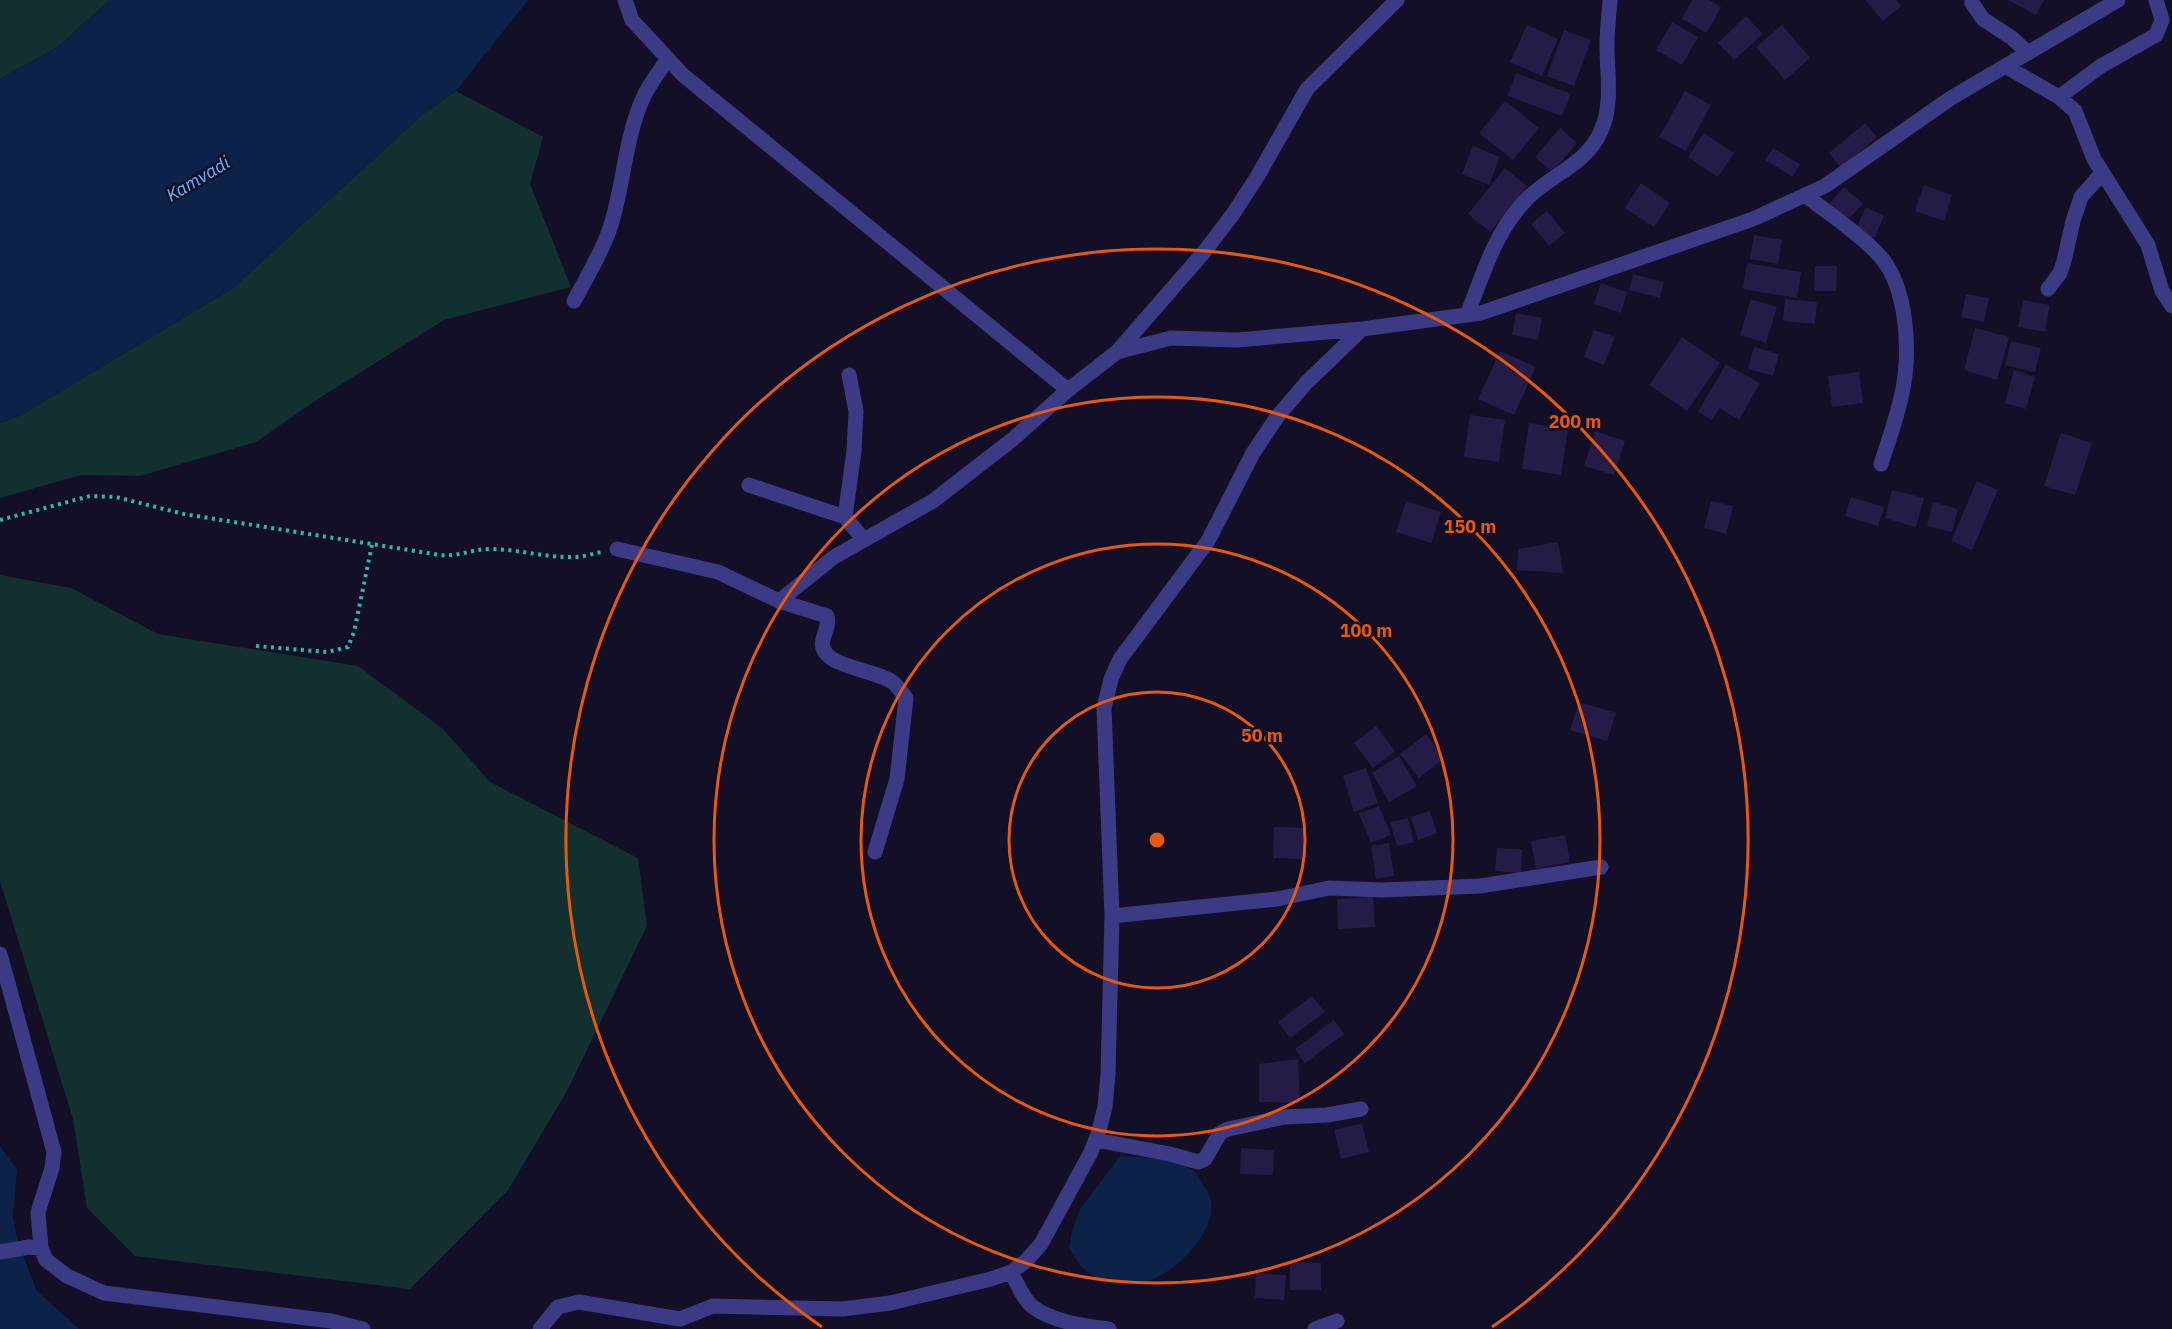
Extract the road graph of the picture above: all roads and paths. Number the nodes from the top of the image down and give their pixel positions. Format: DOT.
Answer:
graph roads {
  1 [pos="626,0"];
  2 [pos="1397,0"];
  3 [pos="1610,0"];
  4 [pos="1972,0"];
  5 [pos="2118,0"];
  6 [pos="2156,0"];
  7 [pos="2028,53"];
  8 [pos="668,60"];
  9 [pos="2006,66"];
  10 [pos="2060,97"];
  11 [pos="2102,173"];
  12 [pos="1805,195"];
  13 [pos="2048,289"];
  14 [pos="574,301"];
  15 [pos="2172,306"];
  16 [pos="1467,315"];
  17 [pos="1362,329"];
  18 [pos="1117,352"];
  19 [pos="849,375"];
  20 [pos="1068,390"];
  21 [pos="1881,464"];
  22 [pos="749,485"];
  23 [pos="844,517"];
  24 [pos="0,520"];
  25 [pos="864,540"];
  26 [pos="372,545"];
  27 [pos="617,549"];
  28 [pos="779,601"];
  29 [pos="256,646"];
  30 [pos="875,852"];
  31 [pos="1601,867"];
  32 [pos="1112,916"];
  33 [pos="0,954"];
  34 [pos="1361,1109"];
  35 [pos="1096,1140"];
  36 [pos="41,1248"];
  37 [pos="0,1252"];
  38 [pos="1011,1272"];
  39 [pos="1337,1321"];
  40 [pos="1071,1325"];
  41 [pos="363,1329"];
  42 [pos="540,1329"];
  43 [pos="1109,1329"];
  44 [pos="1316,1329"];
  1 -- 8 [label="street"];
  2 -- 18 [label="street"];
  3 -- 16 [label="street"];
  4 -- 7 [label="street"];
  5 -- 7 [label="street"];
  6 -- 10 [label="street"];
  7 -- 9 [label="street"];
  8 -- 14 [label="street"];
  8 -- 20 [label="street"];
  9 -- 10 [label="street"];
  9 -- 12 [label="street"];
  10 -- 11 [label="street"];
  11 -- 13 [label="street"];
  11 -- 15 [label="street"];
  12 -- 16 [label="street"];
  12 -- 21 [label="street"];
  16 -- 17 [label="street"];
  17 -- 18 [label="street"];
  17 -- 32 [label="street"];
  18 -- 20 [label="street"];
  19 -- 23 [label="street"];
  20 -- 25 [label="street"];
  22 -- 23 [label="street"];
  23 -- 25 [label="street"];
  24 -- 26 [label="path"];
  25 -- 28 [label="street"];
  26 -- 27 [label="path"];
  26 -- 29 [label="path"];
  27 -- 28 [label="street"];
  28 -- 30 [label="street"];
  31 -- 32 [label="street"];
  32 -- 35 [label="street"];
  33 -- 36 [label="street"];
  34 -- 35 [label="street"];
  35 -- 38 [label="street"];
  36 -- 37 [label="street"];
  36 -- 41 [label="street"];
  38 -- 40 [label="street"];
  38 -- 42 [label="street"];
  39 -- 44 [label="street"];
  40 -- 43 [label="street"];
}
